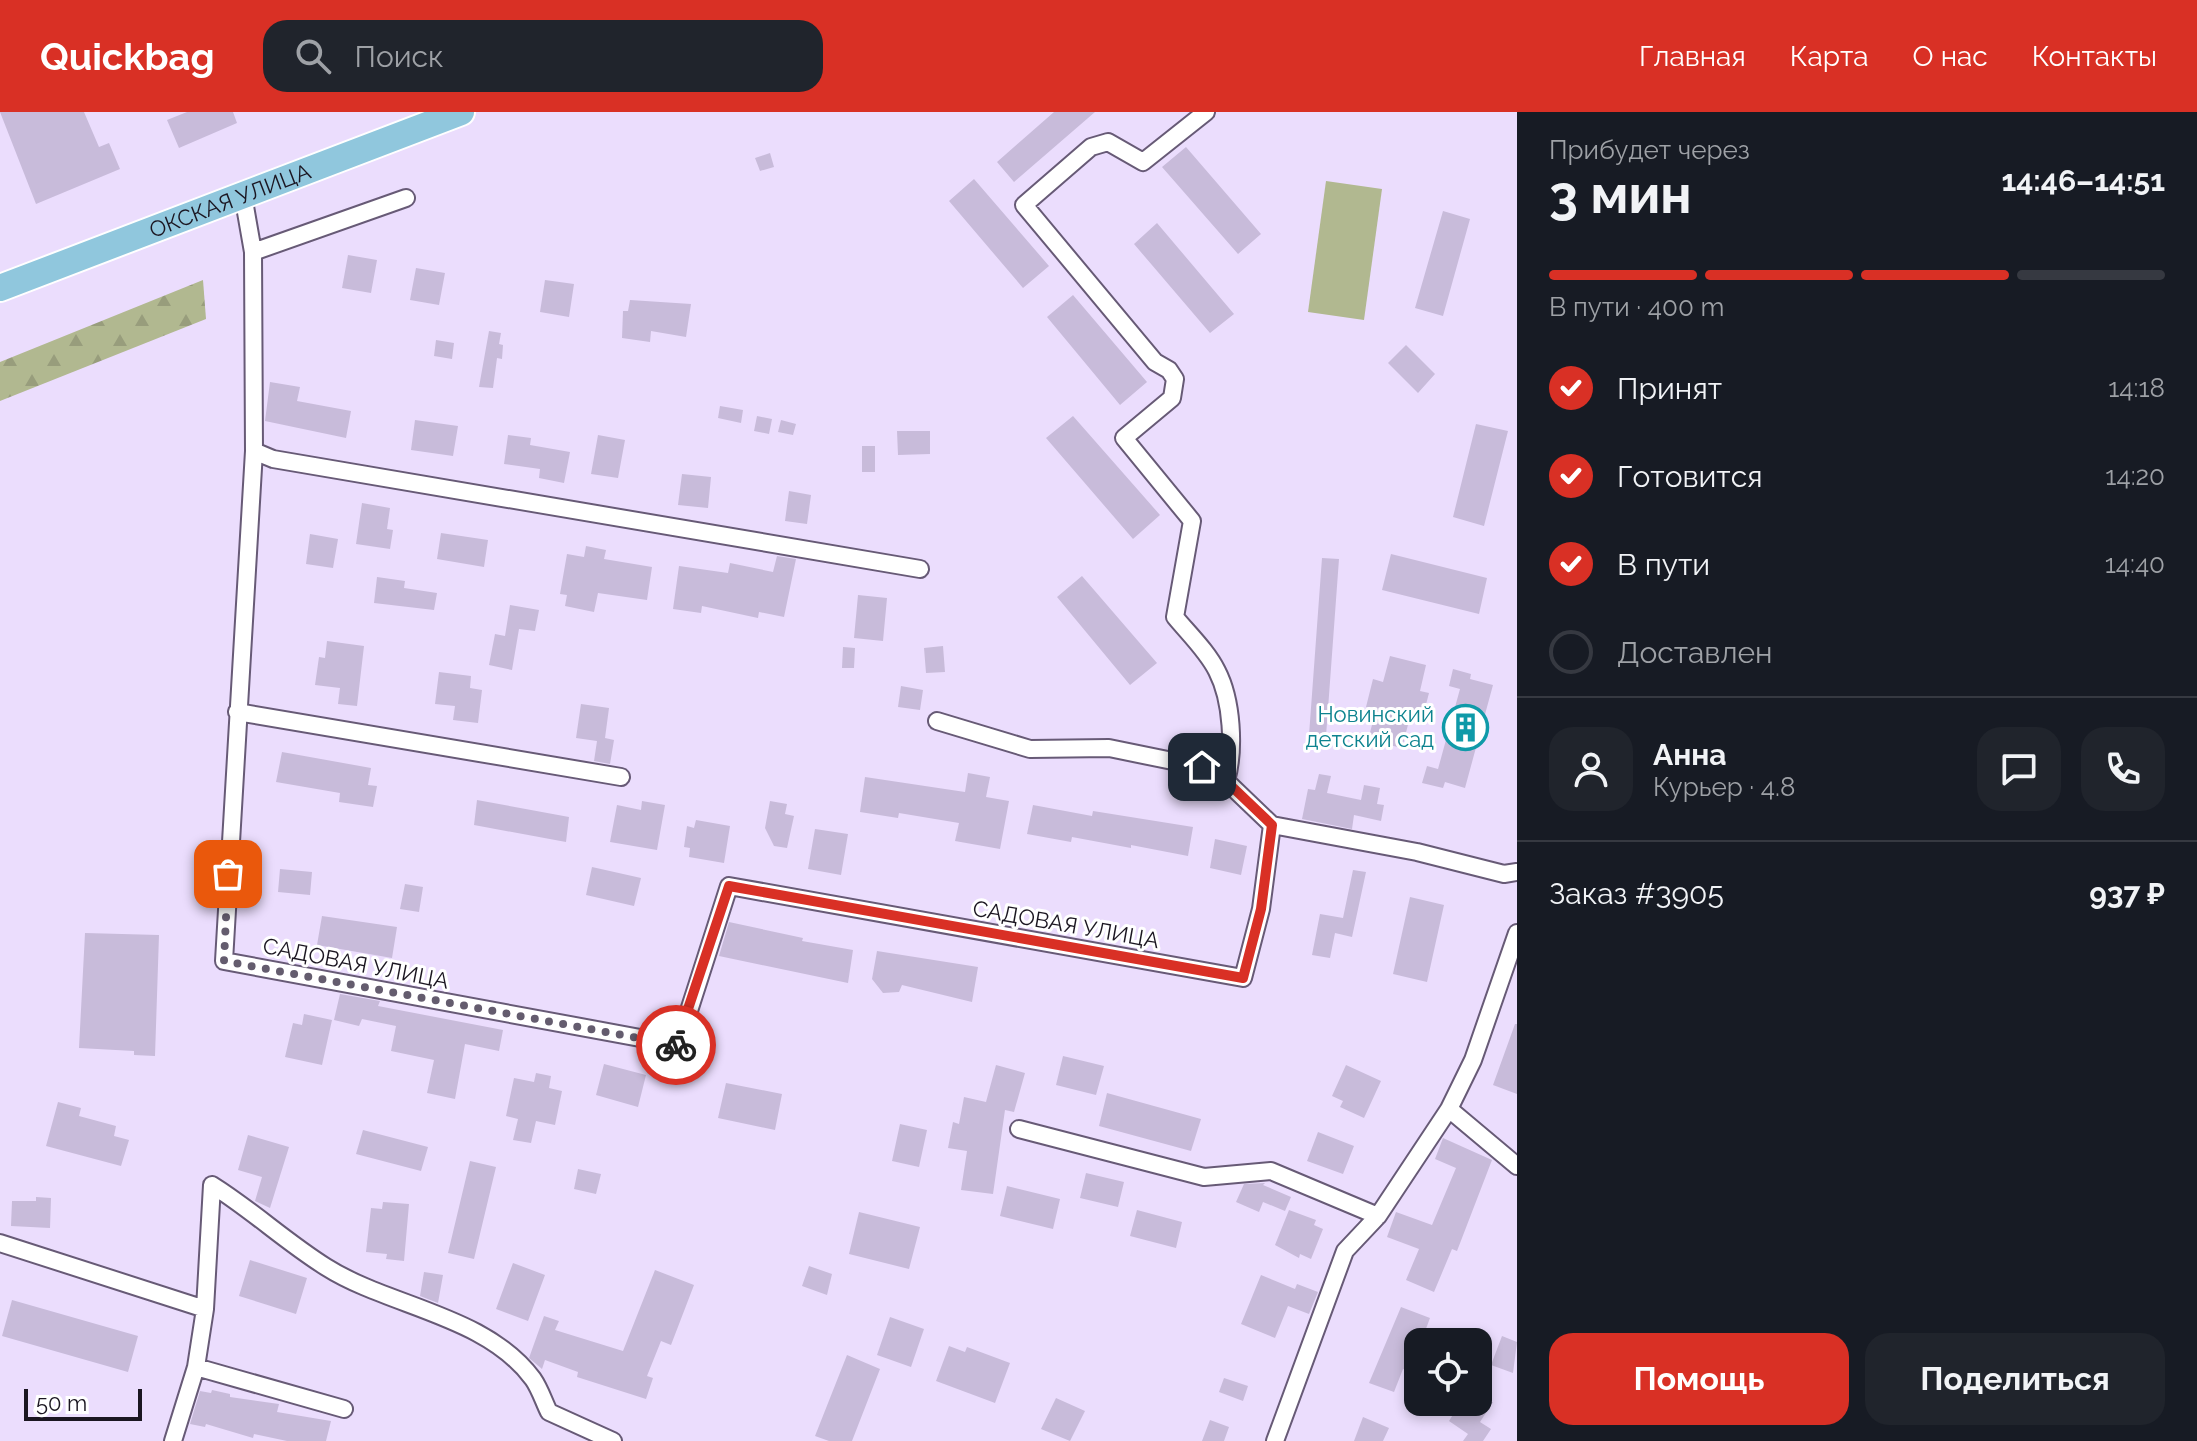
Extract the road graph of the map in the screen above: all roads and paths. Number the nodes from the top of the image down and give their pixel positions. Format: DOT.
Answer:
graph roads {
  1 [pos="461,112"];
  2 [pos="1206,112"];
  3 [pos="243,195"];
  4 [pos="406,198"];
  5 [pos="253,252"];
  6 [pos="0,288"];
  7 [pos="254,451"];
  8 [pos="920,569"];
  9 [pos="237,712"];
  10 [pos="937,721"];
  11 [pos="621,777"];
  12 [pos="1226,781"];
  13 [pos="1272,825"];
  14 [pos="1517,872"];
  15 [pos="1517,933"];
  16 [pos="1449,1109"];
  17 [pos="1019,1129"];
  18 [pos="1517,1166"];
  19 [pos="1378,1216"];
  20 [pos="0,1243"];
  21 [pos="205,1309"];
  22 [pos="196,1367"];
  23 [pos="344,1409"];
  24 [pos="173,1441"];
  25 [pos="613,1441"];
  26 [pos="1275,1441"];
  1 -- 3 [label="main road, ОКСКАЯ УЛИЦА"];
  2 -- 12 [label="street"];
  3 -- 5 [label="street, САДОВАЯ УЛИЦА"];
  3 -- 6 [label="main road, ОКСКАЯ УЛИЦА"];
  4 -- 5 [label="street"];
  5 -- 7 [label="street, САДОВАЯ УЛИЦА"];
  7 -- 8 [label="street"];
  7 -- 9 [label="street, САДОВАЯ УЛИЦА"];
  9 -- 11 [label="street"];
  9 -- 13 [label="street, САДОВАЯ УЛИЦА"];
  10 -- 12 [label="street"];
  12 -- 13 [label="street"];
  13 -- 14 [label="street"];
  15 -- 16 [label="street"];
  16 -- 18 [label="street"];
  16 -- 19 [label="street"];
  17 -- 19 [label="street"];
  19 -- 26 [label="street"];
  20 -- 21 [label="street"];
  21 -- 22 [label="street"];
  21 -- 25 [label="street"];
  22 -- 23 [label="street"];
  22 -- 24 [label="street"];
}
